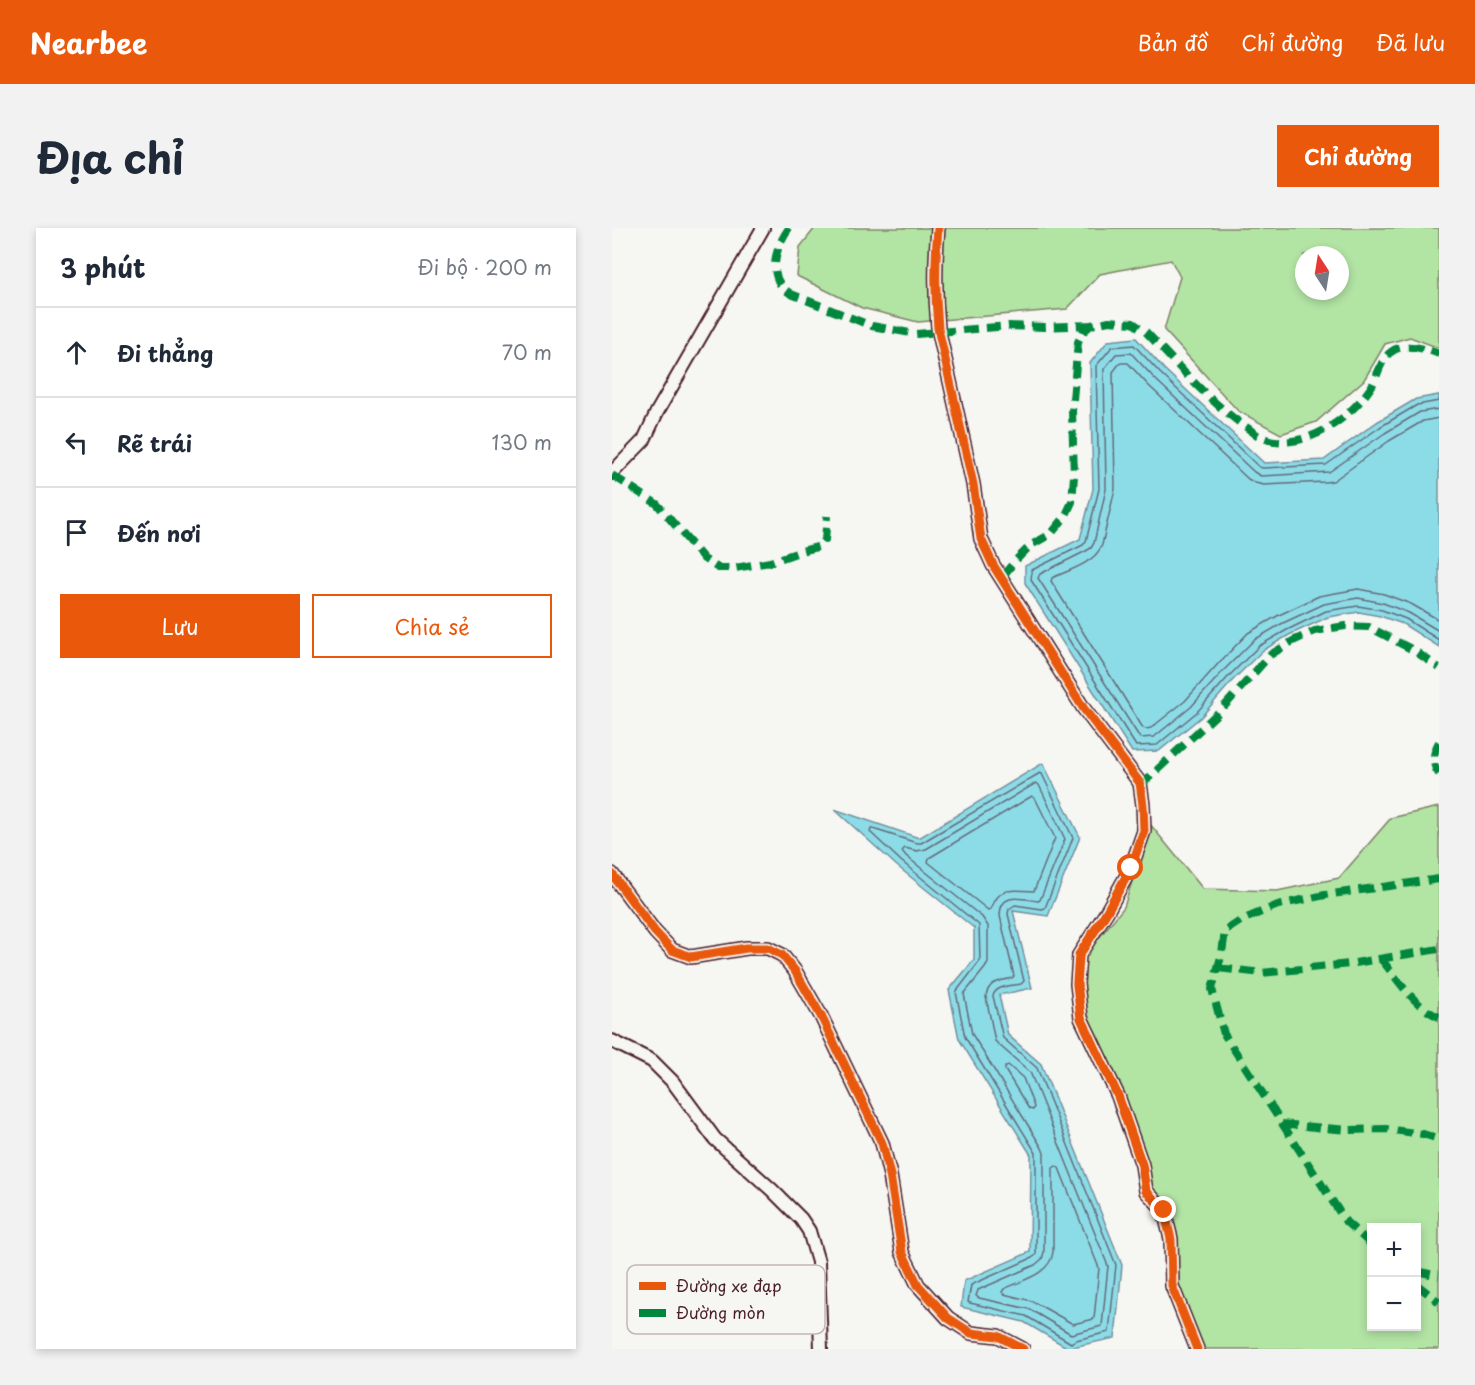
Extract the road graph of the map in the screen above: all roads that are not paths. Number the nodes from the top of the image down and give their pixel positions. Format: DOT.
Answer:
graph roads {
  1 [pos="764,228"];
  2 [pos="938,228"];
  3 [pos="612,473"];
  4 [pos="612,874"];
  5 [pos="612,1041"];
  6 [pos="818,1265"];
  7 [pos="820,1334"];
  8 [pos="821,1349"];
  9 [pos="1023,1349"];
  10 [pos="1197,1349"];
  1 -- 3 [label="street"];
  2 -- 10 [label="street"];
  4 -- 9 [label="street"];
  5 -- 6 [label="street"];
  7 -- 8 [label="street"];
}
